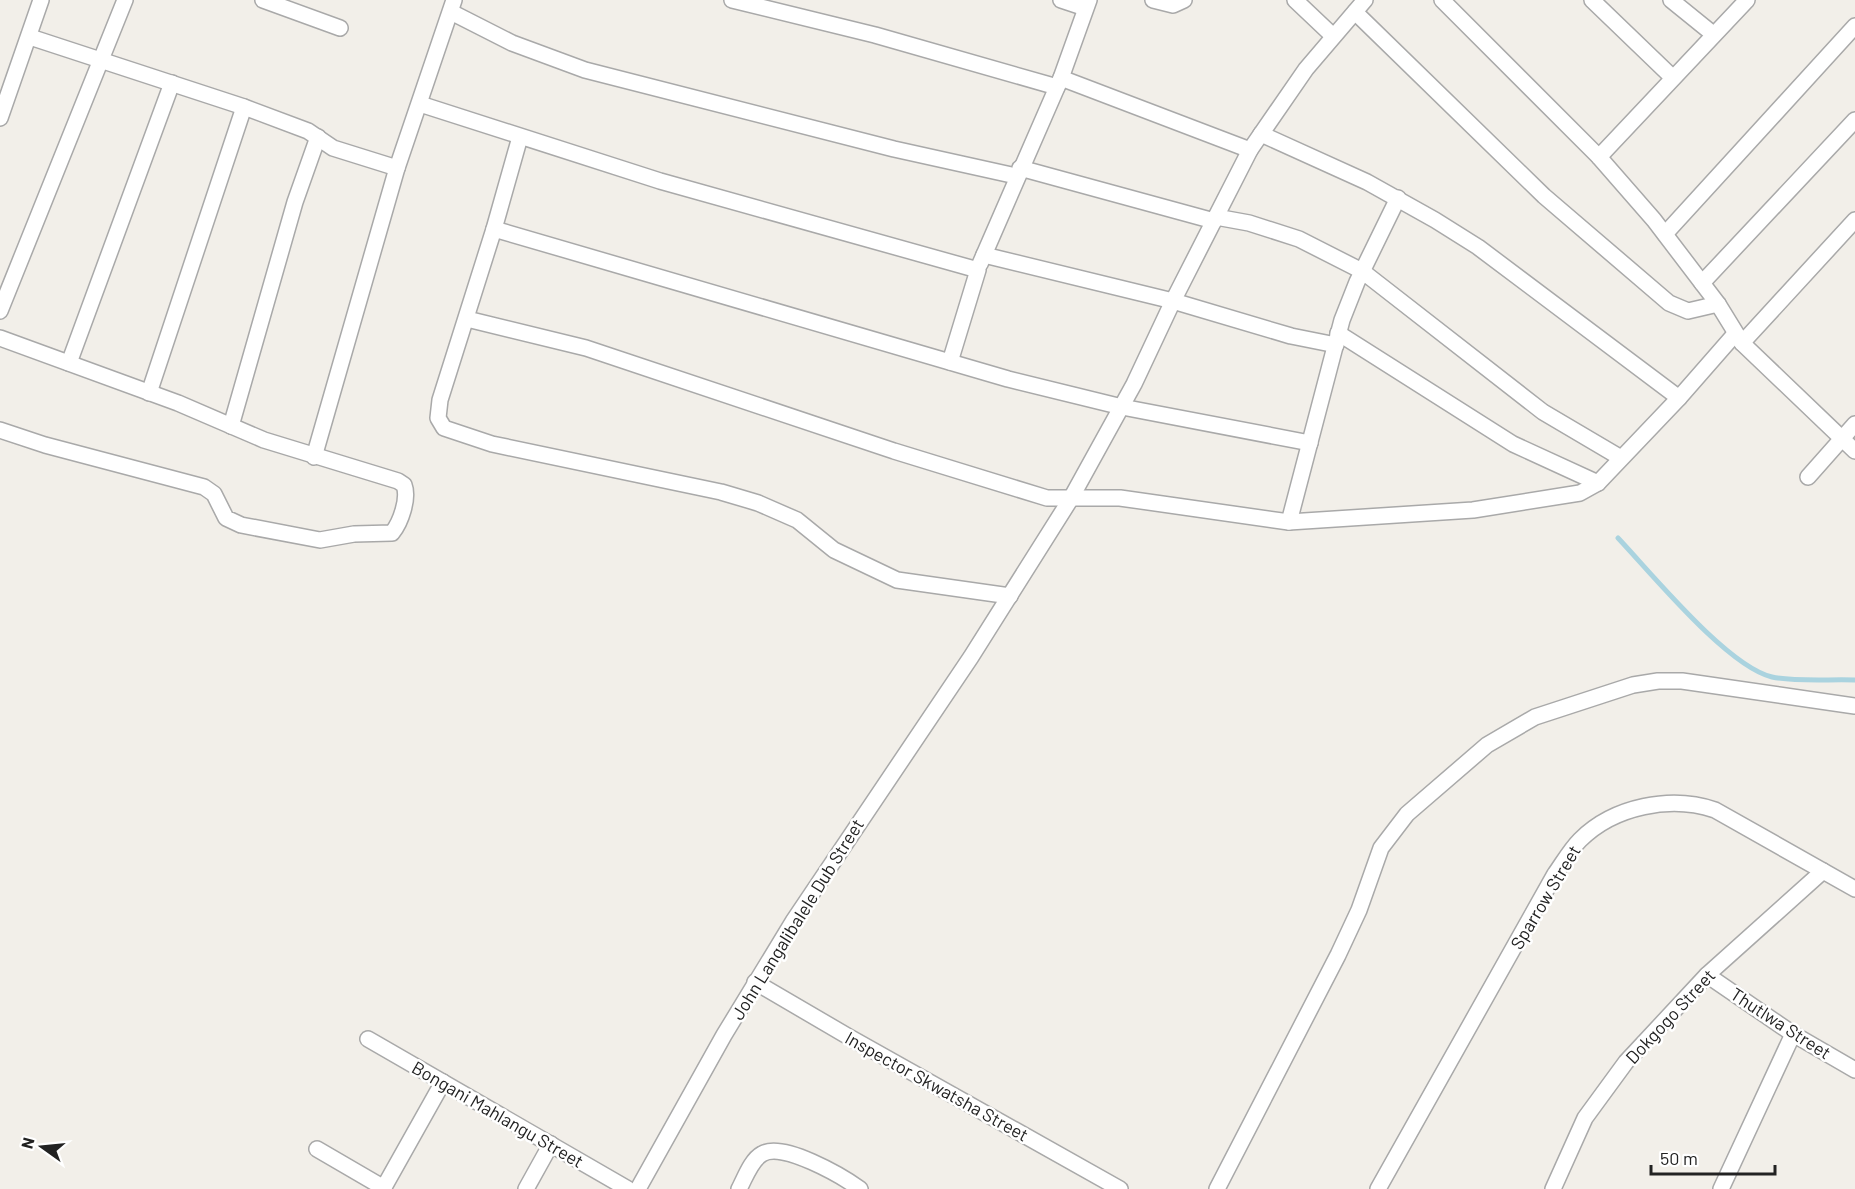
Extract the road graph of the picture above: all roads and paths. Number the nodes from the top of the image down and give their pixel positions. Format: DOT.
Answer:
graph roads {
  1 [pos="41,0"];
  2 [pos="125,0"];
  3 [pos="263,0"];
  4 [pos="732,0"];
  5 [pos="1061,0"];
  6 [pos="1153,0"];
  7 [pos="1184,0"];
  8 [pos="1296,0"];
  9 [pos="1442,0"];
  10 [pos="1592,0"];
  11 [pos="1671,0"];
  12 [pos="1747,0"];
  13 [pos="1087,4"];
  14 [pos="452,6"];
  15 [pos="1360,6"];
  16 [pos="1855,26"];
  17 [pos="340,28"];
  18 [pos="1713,34"];
  19 [pos="1333,36"];
  20 [pos="30,38"];
  21 [pos="99,59"];
  22 [pos="1672,77"];
  23 [pos="172,83"];
  24 [pos="1059,83"];
  25 [pos="420,104"];
  26 [pos="244,107"];
  27 [pos="0,118"];
  28 [pos="1855,120"];
  29 [pos="1261,134"];
  30 [pos="318,137"];
  31 [pos="520,137"];
  32 [pos="1250,150"];
  33 [pos="1599,157"];
  34 [pos="397,168"];
  35 [pos="1018,172"];
  36 [pos="1398,198"];
  37 [pos="1215,219"];
  38 [pos="1855,220"];
  39 [pos="495,229"];
  40 [pos="1665,234"];
  41 [pos="984,255"];
  42 [pos="978,270"];
  43 [pos="1362,271"];
  44 [pos="1702,284"];
  45 [pos="1173,301"];
  46 [pos="1718,304"];
  47 [pos="0,311"];
  48 [pos="466,319"];
  49 [pos="0,338"];
  50 [pos="1337,339"];
  51 [pos="1738,339"];
  52 [pos="950,362"];
  53 [pos="69,363"];
  54 [pos="149,393"];
  55 [pos="1679,398"];
  56 [pos="1122,407"];
  57 [pos="1855,424"];
  58 [pos="231,426"];
  59 [pos="0,430"];
  60 [pos="1841,438"];
  61 [pos="1310,443"];
  62 [pos="1855,451"];
  63 [pos="314,457"];
  64 [pos="1622,458"];
  65 [pos="1808,477"];
  66 [pos="1599,483"];
  67 [pos="1070,500"];
  68 [pos="1289,522"];
  69 [pos="1010,596"];
  70 [pos="1855,706"];
  71 [pos="1823,871"];
  72 [pos="1855,889"];
  73 [pos="1707,975"];
  74 [pos="755,982"];
  75 [pos="1793,1034"];
  76 [pos="368,1039"];
  77 [pos="1855,1070"];
  78 [pos="443,1082"];
  79 [pos="551,1144"];
  80 [pos="317,1149"];
  81 [pos="384,1189"];
  82 [pos="526,1189"];
  83 [pos="628,1189"];
  84 [pos="638,1189"];
  85 [pos="739,1189"];
  86 [pos="860,1189"];
  87 [pos="1120,1189"];
  88 [pos="1216,1189"];
  89 [pos="1378,1189"];
  90 [pos="1553,1189"];
  91 [pos="1721,1189"];
  1 -- 20 [label="street"];
  2 -- 21 [label="street"];
  3 -- 17 [label="street"];
  4 -- 24 [label="street"];
  5 -- 13 [label="street"];
  6 -- 7 [label="street"];
  8 -- 19 [label="street"];
  9 -- 33 [label="street"];
  10 -- 22 [label="street"];
  11 -- 18 [label="street"];
  12 -- 18 [label="street"];
  13 -- 24 [label="street"];
  14 -- 25 [label="street"];
  14 -- 35 [label="street"];
  15 -- 19 [label="street, John Langalibalele Dub Street"];
  15 -- 46 [label="street"];
  16 -- 40 [label="street"];
  18 -- 22 [label="street"];
  19 -- 29 [label="street, John Langalibalele Dub Street"];
  20 -- 21 [label="street"];
  20 -- 27 [label="street"];
  21 -- 23 [label="street"];
  21 -- 47 [label="street"];
  22 -- 33 [label="street"];
  23 -- 26 [label="street"];
  23 -- 53 [label="street"];
  24 -- 32 [label="street"];
  24 -- 35 [label="street"];
  25 -- 31 [label="street"];
  25 -- 34 [label="street"];
  26 -- 30 [label="street"];
  26 -- 54 [label="street"];
  28 -- 44 [label="street"];
  29 -- 32 [label="street, John Langalibalele Dub Street"];
  29 -- 36 [label="street"];
  30 -- 34 [label="street"];
  30 -- 58 [label="street"];
  31 -- 39 [label="street"];
  31 -- 42 [label="street"];
  32 -- 37 [label="street, John Langalibalele Dub Street"];
  33 -- 40 [label="street"];
  34 -- 63 [label="street"];
  35 -- 37 [label="street"];
  35 -- 41 [label="street"];
  36 -- 43 [label="street"];
  36 -- 55 [label="street"];
  37 -- 43 [label="street"];
  37 -- 45 [label="street, John Langalibalele Dub Street"];
  38 -- 51 [label="street"];
  39 -- 48 [label="street"];
  39 -- 52 [label="street"];
  40 -- 44 [label="street"];
  41 -- 42 [label="street"];
  41 -- 45 [label="street"];
  42 -- 52 [label="street"];
  43 -- 50 [label="street"];
  43 -- 64 [label="street"];
  44 -- 46 [label="street"];
  45 -- 50 [label="street"];
  45 -- 56 [label="street, John Langalibalele Dub Street"];
  46 -- 51 [label="street"];
  48 -- 67 [label="street"];
  48 -- 69 [label="street"];
  49 -- 53 [label="street"];
  50 -- 61 [label="street"];
  50 -- 66 [label="street"];
  51 -- 55 [label="street"];
  51 -- 60 [label="street"];
  52 -- 56 [label="street"];
  53 -- 54 [label="street"];
  54 -- 58 [label="street"];
  55 -- 64 [label="street"];
  56 -- 61 [label="street"];
  56 -- 67 [label="street, John Langalibalele Dub Street"];
  57 -- 60 [label="street"];
  58 -- 63 [label="street"];
  59 -- 63 [label="street"];
  60 -- 62 [label="street"];
  60 -- 65 [label="street"];
  61 -- 68 [label="street"];
  64 -- 66 [label="street"];
  66 -- 68 [label="street"];
  67 -- 68 [label="street"];
  67 -- 69 [label="street, John Langalibalele Dub Street"];
  69 -- 74 [label="street, John Langalibalele Dub Street"];
  70 -- 88 [label="street"];
  71 -- 72 [label="street, Sparrow Street"];
  71 -- 73 [label="street, Dokgogo Street"];
  71 -- 89 [label="street, Sparrow Street"];
  73 -- 75 [label="street, Thutlwa Street"];
  73 -- 90 [label="street, Dokgogo Street"];
  74 -- 84 [label="street, John Langalibalele Dub Street"];
  74 -- 87 [label="street, Inspector Skwatsha Street"];
  75 -- 77 [label="street, Thutlwa Street"];
  75 -- 91 [label="street"];
  76 -- 78 [label="street, Bongani Mahlangu Street"];
  78 -- 79 [label="street, Bongani Mahlangu Street"];
  78 -- 81 [label="street"];
  79 -- 82 [label="street"];
  79 -- 83 [label="street, Bongani Mahlangu Street"];
  80 -- 81 [label="street"];
  85 -- 86 [label="street"];
}
